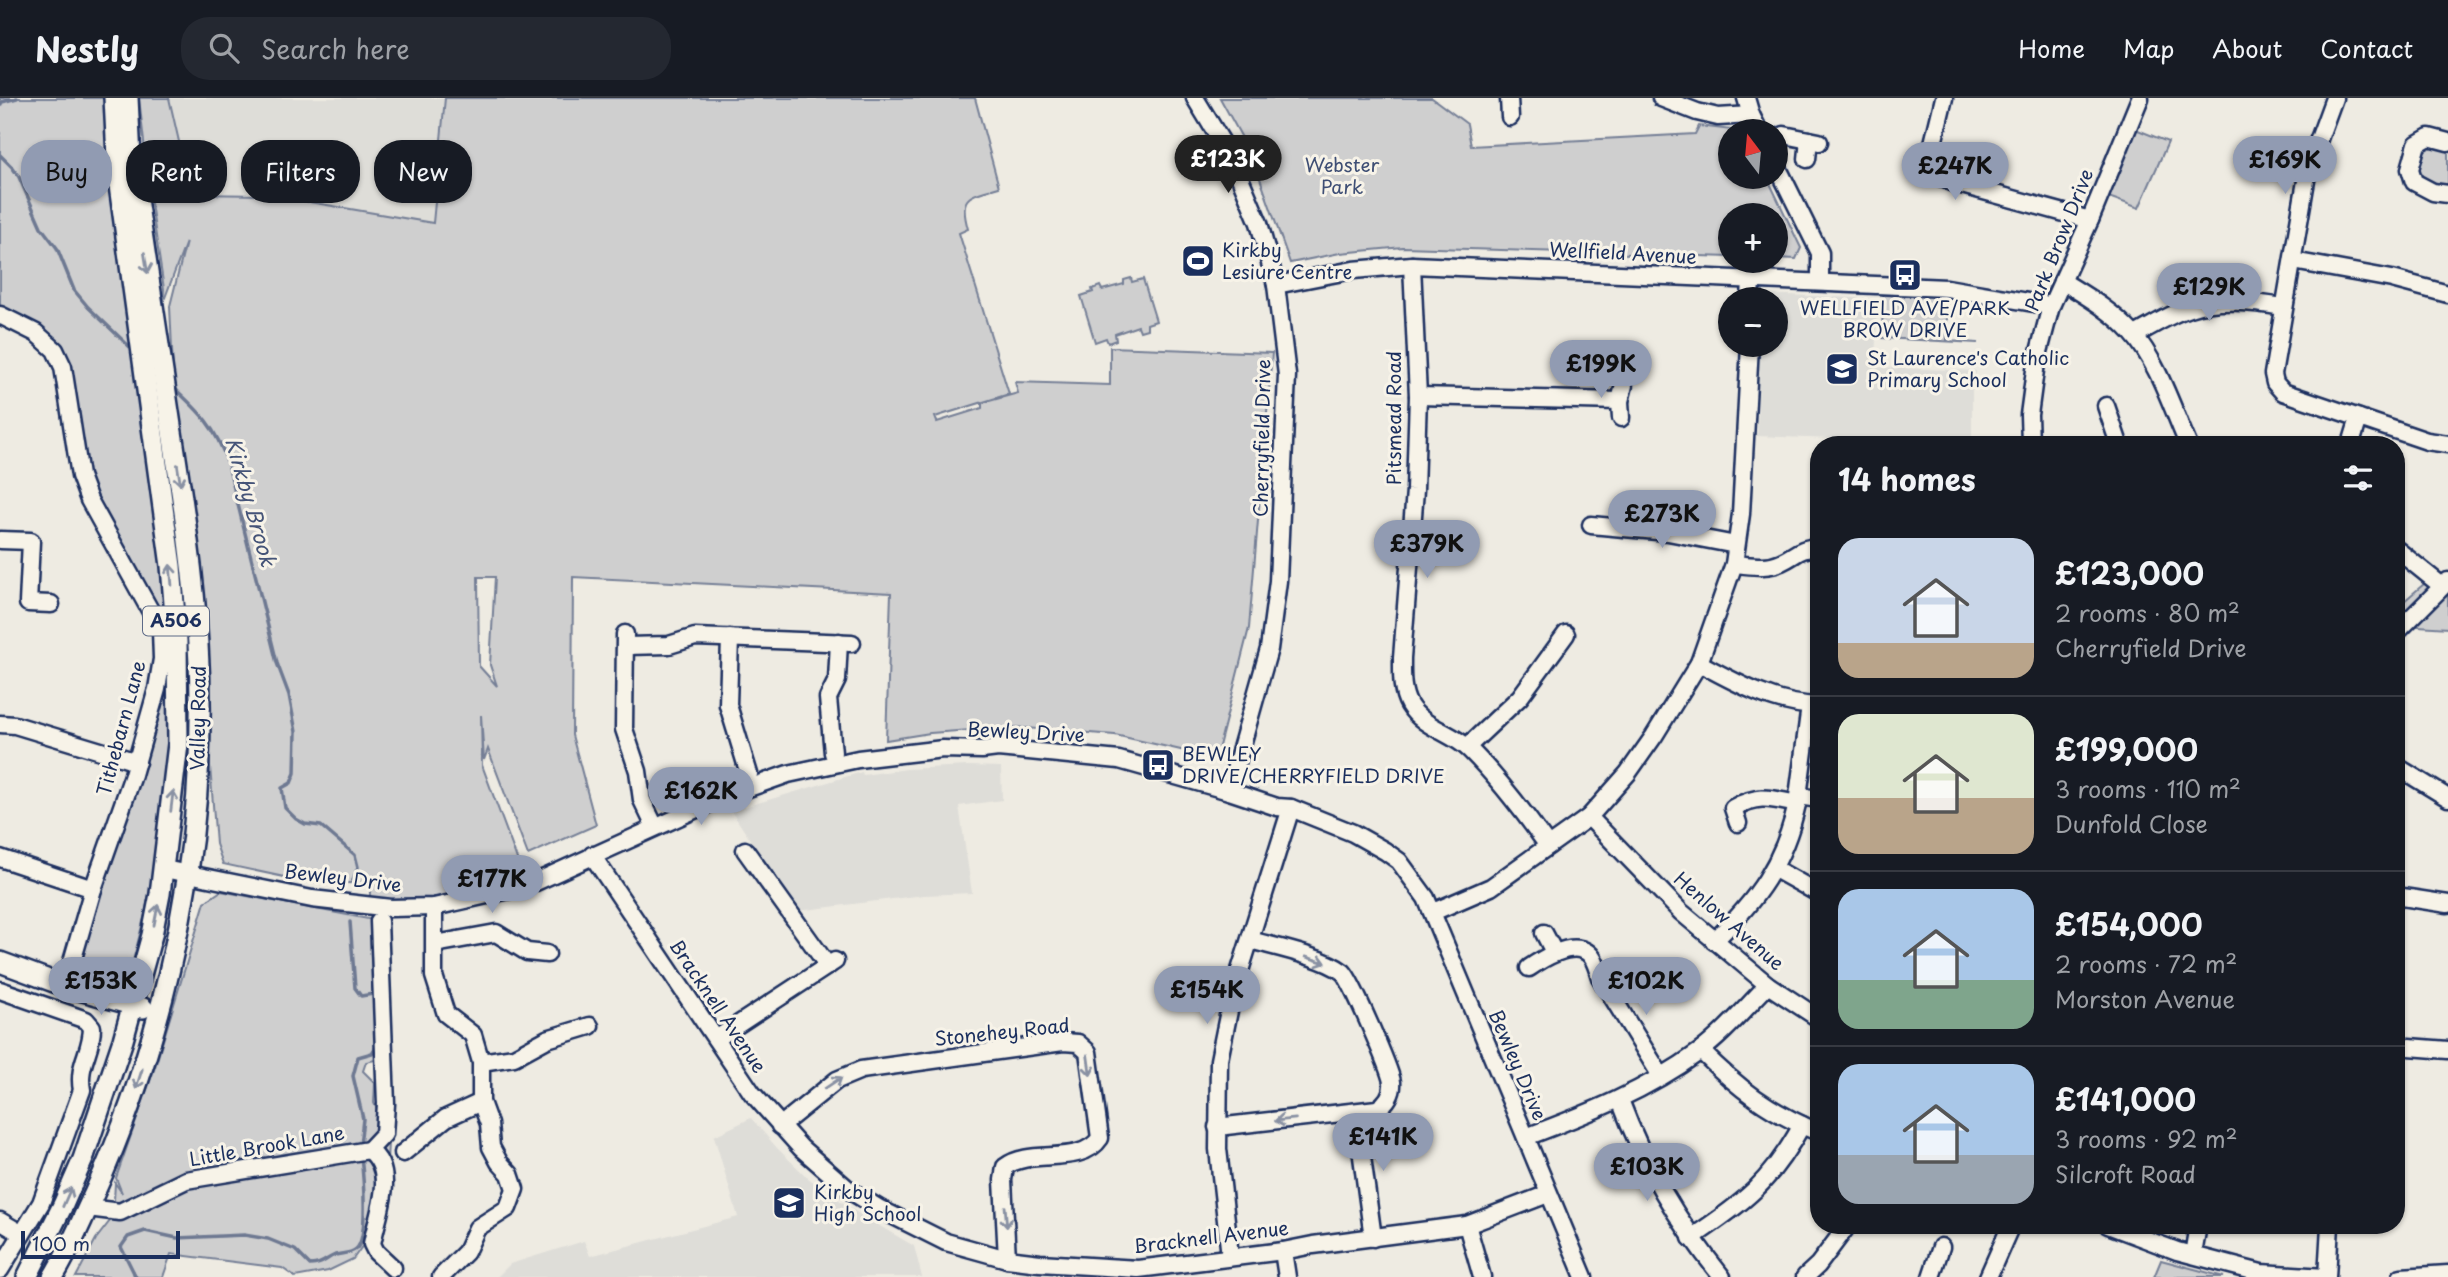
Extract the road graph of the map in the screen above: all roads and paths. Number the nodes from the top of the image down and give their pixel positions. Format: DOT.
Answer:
graph roads {
  1 [pos="114,98"];
  2 [pos="128,98"];
  3 [pos="1195,98"];
  4 [pos="1511,98"];
  5 [pos="1661,98"];
  6 [pos="1746,98"];
  7 [pos="1944,98"];
  8 [pos="2140,98"];
  9 [pos="2333,98"];
  10 [pos="1751,115"];
  11 [pos="1510,117"];
  12 [pos="1753,119"];
  13 [pos="1788,136"];
  14 [pos="2448,142"];
  15 [pos="1807,159"];
  16 [pos="1788,188"];
  17 [pos="2447,191"];
  18 [pos="2090,220"];
  19 [pos="2293,261"];
  20 [pos="1412,265"];
  21 [pos="1751,280"];
  22 [pos="1820,281"];
  23 [pos="2063,281"];
  24 [pos="1276,285"];
  25 [pos="1751,287"];
  26 [pos="2448,294"];
  27 [pos="2051,306"];
  28 [pos="2283,307"];
  29 [pos="0,315"];
  30 [pos="2135,335"];
  31 [pos="1749,357"];
  32 [pos="1623,385"];
  33 [pos="1418,396"];
  34 [pos="1620,401"];
  35 [pos="2106,406"];
  36 [pos="1620,418"];
  37 [pos="2359,418"];
  38 [pos="2030,436"];
  39 [pos="2116,436"];
  40 [pos="2185,436"];
  41 [pos="2353,436"];
  42 [pos="2448,444"];
  43 [pos="1591,526"];
  44 [pos="0,540"];
  45 [pos="1736,545"];
  46 [pos="1810,548"];
  47 [pos="2405,555"];
  48 [pos="1734,564"];
  49 [pos="2445,584"];
  50 [pos="51,604"];
  51 [pos="2405,624"];
  52 [pos="1566,634"];
  53 [pos="730,638"];
  54 [pos="1699,663"];
  55 [pos="1810,705"];
  56 [pos="0,724"];
  57 [pos="1810,730"];
  58 [pos="1467,747"];
  59 [pos="832,753"];
  60 [pos="137,762"];
  61 [pos="2405,772"];
  62 [pos="750,774"];
  63 [pos="1229,791"];
  64 [pos="2448,798"];
  65 [pos="1810,799"];
  66 [pos="1798,800"];
  67 [pos="1292,808"];
  68 [pos="1731,810"];
  69 [pos="1589,817"];
  70 [pos="655,827"];
  71 [pos="1548,846"];
  72 [pos="745,850"];
  73 [pos="592,855"];
  74 [pos="0,858"];
  75 [pos="163,869"];
  76 [pos="1775,869"];
  77 [pos="188,873"];
  78 [pos="93,889"];
  79 [pos="1810,889"];
  80 [pos="2405,897"];
  81 [pos="2448,904"];
  82 [pos="434,907"];
  83 [pos="1433,912"];
  84 [pos="379,921"];
  85 [pos="1544,933"];
  86 [pos="1250,940"];
  87 [pos="1714,941"];
  88 [pos="435,944"];
  89 [pos="1554,952"];
  90 [pos="547,954"];
  91 [pos="1,967"];
  92 [pos="1529,968"];
  93 [pos="1768,985"];
  94 [pos="65,986"];
  95 [pos="0,990"];
  96 [pos="133,1005"];
  97 [pos="158,1013"];
  98 [pos="1810,1013"];
  99 [pos="590,1026"];
  100 [pos="716,1039"];
  101 [pos="2405,1047"];
  102 [pos="2448,1050"];
  103 [pos="1701,1051"];
  104 [pos="481,1062"];
  105 [pos="1661,1076"];
  106 [pos="1620,1100"];
  107 [pos="481,1102"];
  108 [pos="1356,1112"];
  109 [pos="1802,1125"];
  110 [pos="780,1126"];
  111 [pos="1217,1127"];
  112 [pos="1810,1128"];
  113 [pos="1526,1137"];
  114 [pos="361,1151"];
  115 [pos="403,1153"];
  116 [pos="1548,1194"];
  117 [pos="88,1208"];
  118 [pos="0,1221"];
  119 [pos="1467,1225"];
  120 [pos="22,1234"];
  121 [pos="1841,1234"];
  122 [pos="2007,1234"];
  123 [pos="2134,1234"];
  124 [pos="2196,1234"];
  125 [pos="2329,1234"];
  126 [pos="1373,1238"];
  127 [pos="1691,1238"];
  128 [pos="1283,1251"];
  129 [pos="1934,1252"];
  130 [pos="2193,1255"];
  131 [pos="1230,1256"];
  132 [pos="1007,1259"];
  133 [pos="1818,1265"];
  134 [pos="393,1268"];
  135 [pos="0,1270"];
  136 [pos="2438,1276"];
  137 [pos="27,1277"];
  138 [pos="53,1277"];
  139 [pos="441,1277"];
  140 [pos="1286,1277"];
  141 [pos="1482,1277"];
  142 [pos="1584,1277"];
  143 [pos="1723,1277"];
  144 [pos="1805,1277"];
  145 [pos="1831,1277"];
  146 [pos="1931,1277"];
  147 [pos="1988,1277"];
  148 [pos="2326,1277"];
  149 [pos="2401,1277"];
  75 -- 1 [label="main road, Valley Road / A506, one-way"];
  2 -- 77 [label="main road, Valley Road / A506, one-way"];
  3 -- 24 [label="street, Cherryfield Drive"];
  4 -- 11 [label="street"];
  5 -- 10 [label="street"];
  6 -- 10 [label="street"];
  7 -- 18 [label="street"];
  8 -- 18 [label="street, Park Brow Drive"];
  9 -- 19 [label="street"];
  10 -- 12 [label="street"];
  13 -- 15 [label="street"];
  14 -- 17 [label="street"];
  16 -- 22 [label="street"];
  18 -- 23 [label="street, Park Brow Drive"];
  19 -- 26 [label="street"];
  19 -- 28 [label="street"];
  20 -- 21 [label="street, Wellfield Avenue"];
  20 -- 24 [label="street, Wellfield Avenue"];
  20 -- 33 [label="street, Pitsmead Road"];
  21 -- 22 [label="street, Wellfield Avenue"];
  21 -- 25 [label="street"];
  22 -- 27 [label="street, Wellfield Avenue"];
  23 -- 27 [label="street, Park Brow Drive"];
  23 -- 30 [label="street"];
  24 -- 63 [label="street, Cherryfield Drive"];
  27 -- 38 [label="street, Park Brow Drive"];
  28 -- 30 [label="street"];
  28 -- 37 [label="street"];
  29 -- 60 [label="street, Tithebarn Lane"];
  30 -- 40 [label="street"];
  31 -- 45 [label="street"];
  32 -- 34 [label="street"];
  33 -- 34 [label="street"];
  33 -- 58 [label="street, Pitsmead Road"];
  34 -- 36 [label="street"];
  35 -- 39 [label="street"];
  37 -- 41 [label="street"];
  37 -- 42 [label="street"];
  43 -- 45 [label="street"];
  44 -- 50 [label="street"];
  45 -- 48 [label="street"];
  46 -- 48 [label="street"];
  47 -- 49 [label="street"];
  48 -- 54 [label="street"];
  49 -- 51 [label="street"];
  52 -- 58 [label="street"];
  53 -- 59 [label="street"];
  53 -- 62 [label="street"];
  53 -- 70 [label="street"];
  54 -- 55 [label="street"];
  54 -- 69 [label="street"];
  56 -- 60 [label="street"];
  57 -- 66 [label="street"];
  58 -- 71 [label="street, Pitsmead Road"];
  60 -- 78 [label="street, Tithebarn Lane"];
  61 -- 64 [label="street"];
  63 -- 67 [label="street, Bewley Drive"];
  63 -- 70 [label="street, Bewley Drive"];
  65 -- 66 [label="street"];
  66 -- 68 [label="street"];
  66 -- 76 [label="street"];
  67 -- 83 [label="street, Bewley Drive"];
  67 -- 86 [label="street"];
  69 -- 71 [label="street"];
  69 -- 87 [label="street, Henlow Avenue"];
  70 -- 73 [label="street, Bewley Drive"];
  71 -- 83 [label="street"];
  72 -- 100 [label="street"];
  73 -- 82 [label="street, Bewley Drive"];
  73 -- 100 [label="street, Bracknell Avenue"];
  74 -- 78 [label="street"];
  75 -- 77 [label="street, Bewley Drive"];
  96 -- 75 [label="main road, Valley Road / A506, one-way"];
  76 -- 79 [label="street"];
  76 -- 87 [label="street"];
  77 -- 82 [label="street, Bewley Drive"];
  77 -- 97 [label="main road, Valley Road / A506"];
  78 -- 94 [label="street, Tithebarn Lane"];
  80 -- 81 [label="street"];
  82 -- 88 [label="street"];
  83 -- 113 [label="street, Bewley Drive"];
  84 -- 114 [label="street"];
  85 -- 89 [label="street"];
  86 -- 108 [label="street, one-way"];
  86 -- 111 [label="street"];
  87 -- 93 [label="street, Henlow Avenue"];
  88 -- 90 [label="street"];
  88 -- 104 [label="street"];
  89 -- 92 [label="street"];
  89 -- 105 [label="street"];
  91 -- 94 [label="main road"];
  93 -- 98 [label="street, Henlow Avenue"];
  93 -- 103 [label="street"];
  94 -- 96 [label="main road"];
  95 -- 120 [label="street"];
  96 -- 97 [label="main road"];
  137 -- 96 [label="main road, Valley Road / A506, one-way"];
  97 -- 117 [label="main road, Valley Road / A506, one-way"];
  99 -- 104 [label="street"];
  100 -- 110 [label="street, Bracknell Avenue"];
  101 -- 102 [label="street"];
  103 -- 105 [label="street"];
  103 -- 109 [label="street"];
  104 -- 107 [label="street"];
  105 -- 106 [label="street"];
  106 -- 113 [label="street"];
  106 -- 127 [label="street"];
  107 -- 115 [label="street"];
  107 -- 139 [label="street"];
  108 -- 111 [label="street, one-way"];
  108 -- 126 [label="street"];
  109 -- 112 [label="street"];
  109 -- 127 [label="street"];
  110 -- 132 [label="street, Bracknell Avenue"];
  110 -- 132 [label="street, Stonehey Road, one-way"];
  111 -- 131 [label="street"];
  113 -- 116 [label="street, Bewley Drive"];
  114 -- 117 [label="street, Little Brook Lane"];
  114 -- 134 [label="street, Little Brook Lane"];
  116 -- 119 [label="street, Bracknell Avenue"];
  116 -- 142 [label="street, Bewley Drive"];
  117 -- 138 [label="main road, Valley Road / A506"];
  118 -- 120 [label="street"];
  119 -- 126 [label="street, Bracknell Avenue"];
  119 -- 141 [label="street"];
  120 -- 135 [label="street"];
  121 -- 133 [label="street"];
  122 -- 147 [label="street"];
  123 -- 130 [label="street"];
  124 -- 130 [label="street"];
  125 -- 148 [label="street"];
  126 -- 128 [label="street, Bracknell Avenue"];
  127 -- 143 [label="street"];
  128 -- 131 [label="street, Bracknell Avenue"];
  128 -- 140 [label="street"];
  129 -- 146 [label="street"];
  130 -- 148 [label="street"];
  131 -- 132 [label="street, Bracknell Avenue"];
  133 -- 144 [label="street"];
  133 -- 145 [label="street"];
  136 -- 149 [label="street"];
}
